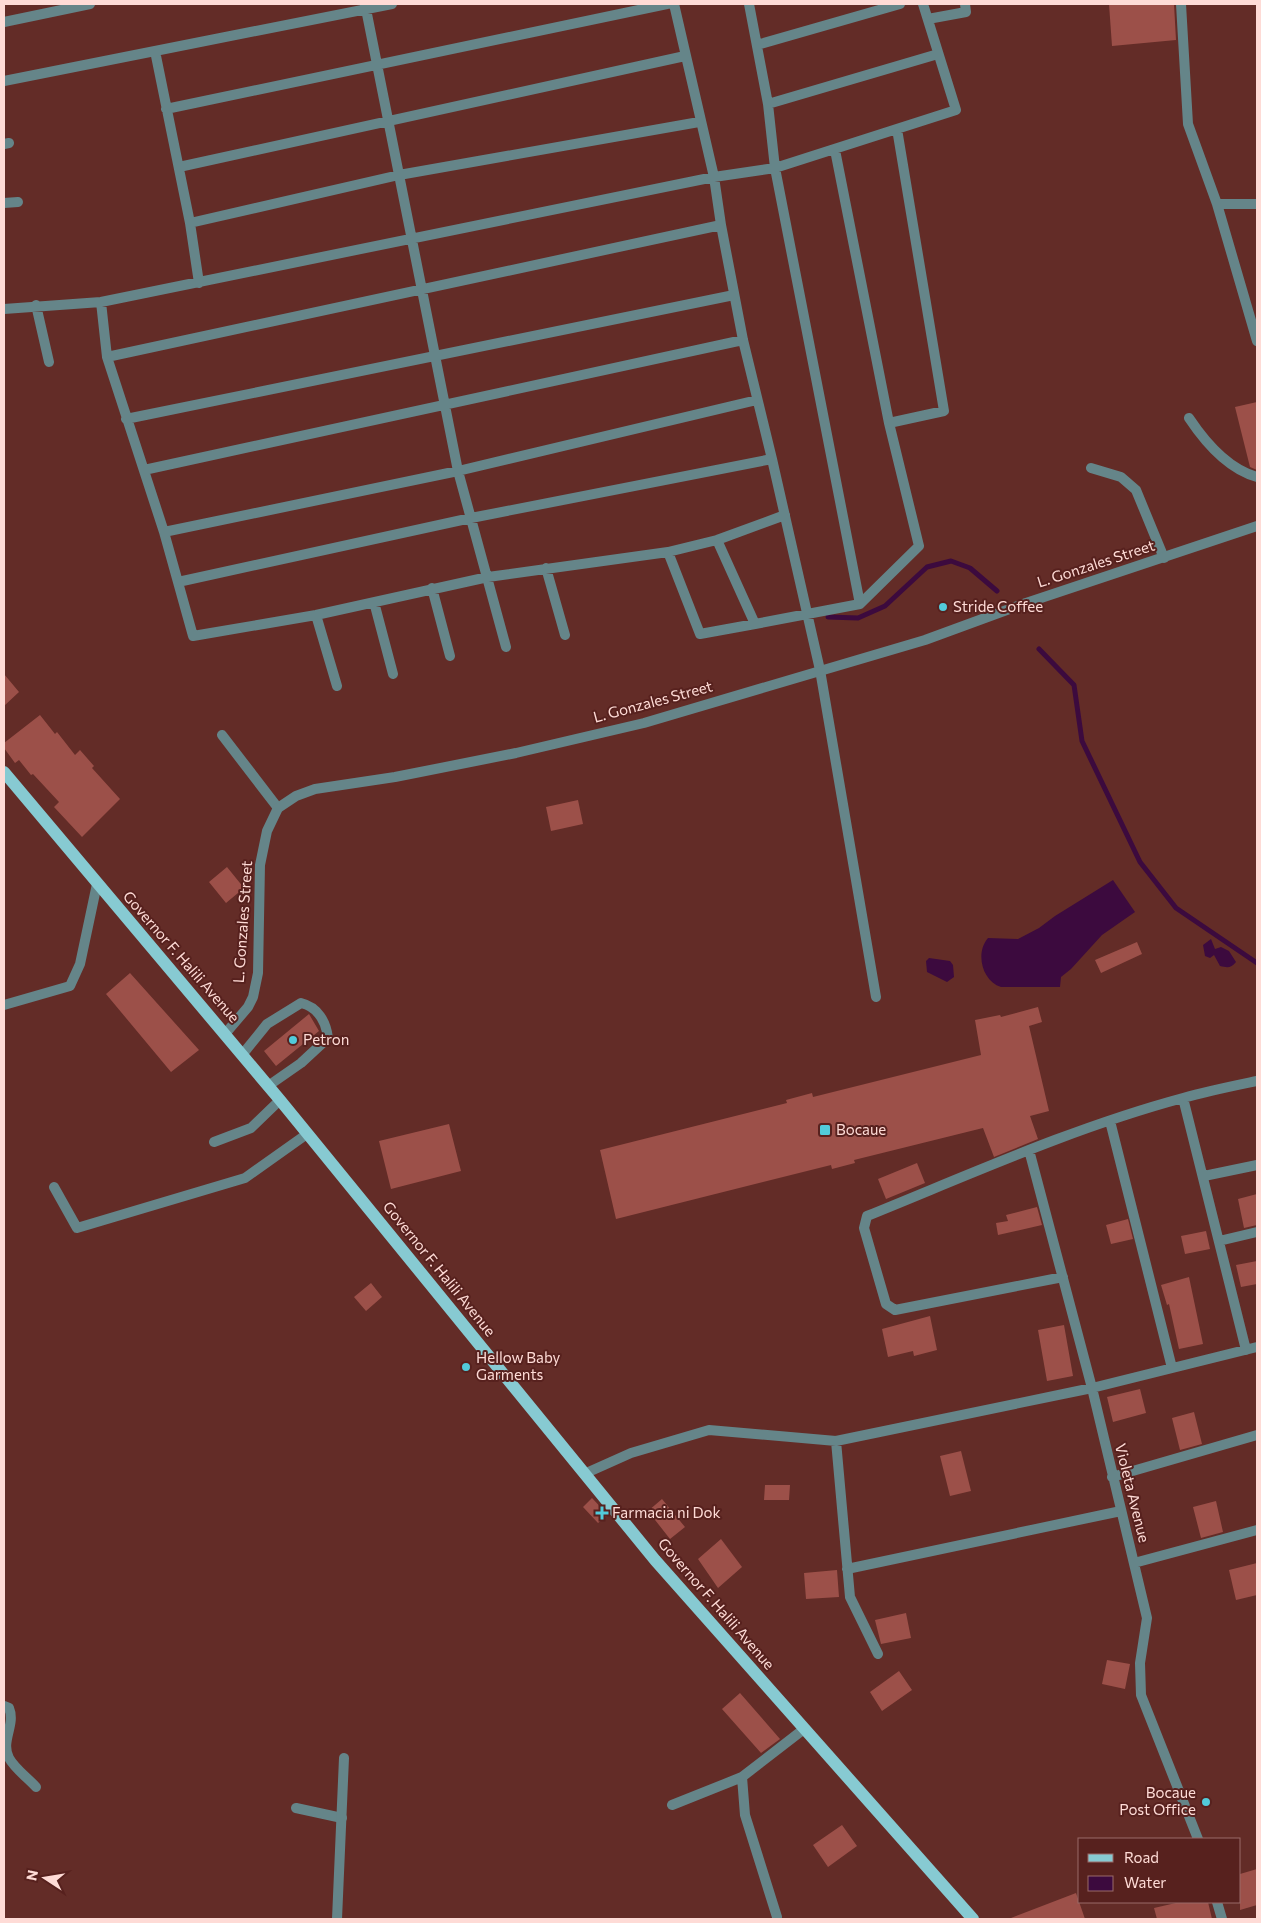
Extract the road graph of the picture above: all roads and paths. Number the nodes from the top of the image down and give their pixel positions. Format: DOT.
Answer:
graph roads {
  1 [pos="90,4"];
  2 [pos="392,4"];
  3 [pos="667,4"];
  4 [pos="674,4"];
  5 [pos="749,4"];
  6 [pos="900,4"];
  7 [pos="923,4"];
  8 [pos="965,4"];
  9 [pos="1181,4"];
  10 [pos="366,6"];
  11 [pos="928,19"];
  12 [pos="4,22"];
  13 [pos="757,45"];
  14 [pos="155,51"];
  15 [pos="938,54"];
  16 [pos="685,56"];
  17 [pos="377,65"];
  18 [pos="4,81"];
  19 [pos="768,104"];
  20 [pos="166,109"];
  21 [pos="390,122"];
  22 [pos="700,122"];
  23 [pos="897,129"];
  24 [pos="835,150"];
  25 [pos="179,168"];
  26 [pos="775,168"];
  27 [pos="399,175"];
  28 [pos="714,177"];
  29 [pos="18,202"];
  30 [pos="4,203"];
  31 [pos="1217,204"];
  32 [pos="1257,204"];
  33 [pos="190,223"];
  34 [pos="721,225"];
  35 [pos="413,239"];
  36 [pos="199,284"];
  37 [pos="422,289"];
  38 [pos="734,295"];
  39 [pos="101,302"];
  40 [pos="36,305"];
  41 [pos="4,309"];
  42 [pos="743,340"];
  43 [pos="1257,341"];
  44 [pos="435,355"];
  45 [pos="106,357"];
  46 [pos="49,362"];
  47 [pos="757,400"];
  48 [pos="444,405"];
  49 [pos="1189,418"];
  50 [pos="126,419"];
  51 [pos="888,423"];
  52 [pos="772,459"];
  53 [pos="1091,468"];
  54 [pos="144,470"];
  55 [pos="458,471"];
  56 [pos="1257,477"];
  57 [pos="785,515"];
  58 [pos="471,518"];
  59 [pos="1257,526"];
  60 [pos="164,532"];
  61 [pos="717,540"];
  62 [pos="668,552"];
  63 [pos="1164,558"];
  64 [pos="546,568"];
  65 [pos="488,577"];
  66 [pos="178,582"];
  67 [pos="432,588"];
  68 [pos="374,602"];
  69 [pos="860,604"];
  70 [pos="808,613"];
  71 [pos="316,615"];
  72 [pos="755,624"];
  73 [pos="565,635"];
  74 [pos="506,647"];
  75 [pos="450,656"];
  76 [pos="820,670"];
  77 [pos="394,674"];
  78 [pos="337,686"];
  79 [pos="222,735"];
  80 [pos="4,772"];
  81 [pos="278,808"];
  82 [pos="97,884"];
  83 [pos="876,997"];
  84 [pos="4,1005"];
  85 [pos="225,1034"];
  86 [pos="242,1055"];
  87 [pos="1257,1081"];
  88 [pos="268,1086"];
  89 [pos="1183,1098"];
  90 [pos="280,1100"];
  91 [pos="1110,1121"];
  92 [pos="307,1134"];
  93 [pos="214,1142"];
  94 [pos="1029,1150"];
  95 [pos="1257,1165"];
  96 [pos="1204,1176"];
  97 [pos="54,1187"];
  98 [pos="1257,1232"];
  99 [pos="1219,1241"];
  100 [pos="1063,1277"];
  101 [pos="1257,1347"];
  102 [pos="1246,1350"];
  103 [pos="1172,1368"];
  104 [pos="1092,1388"];
  105 [pos="1257,1435"];
  106 [pos="836,1441"];
  107 [pos="584,1474"];
  108 [pos="1112,1477"];
  109 [pos="1121,1511"];
  110 [pos="1257,1530"];
  111 [pos="1134,1563"];
  112 [pos="847,1569"];
  113 [pos="878,1654"];
  114 [pos="4,1706"];
  115 [pos="804,1729"];
  116 [pos="344,1758"];
  117 [pos="742,1777"];
  118 [pos="36,1787"];
  119 [pos="672,1805"];
  120 [pos="296,1808"];
  121 [pos="342,1818"];
  122 [pos="1198,1838"];
  123 [pos="1217,1903"];
  124 [pos="777,1917"];
  125 [pos="337,1919"];
  126 [pos="973,1919"];
  127 [pos="1222,1919"];
  1 -- 12 [label="street"];
  2 -- 10 [label="street"];
  3 -- 17 [label="street"];
  4 -- 16 [label="street"];
  5 -- 13 [label="street"];
  6 -- 13 [label="street"];
  7 -- 11 [label="street"];
  8 -- 11 [label="street"];
  9 -- 31 [label="street"];
  10 -- 14 [label="street"];
  10 -- 17 [label="street"];
  11 -- 15 [label="street"];
  13 -- 19 [label="street"];
  14 -- 18 [label="street"];
  14 -- 20 [label="street"];
  15 -- 19 [label="street"];
  15 -- 23 [label="street"];
  16 -- 21 [label="street"];
  16 -- 22 [label="street"];
  17 -- 20 [label="street"];
  17 -- 21 [label="street"];
  19 -- 26 [label="street"];
  20 -- 25 [label="street"];
  21 -- 25 [label="street"];
  21 -- 27 [label="street"];
  22 -- 27 [label="street"];
  22 -- 28 [label="street"];
  23 -- 24 [label="street"];
  23 -- 51 [label="street"];
  24 -- 26 [label="street"];
  24 -- 51 [label="street"];
  25 -- 33 [label="street"];
  26 -- 28 [label="street"];
  26 -- 69 [label="street"];
  27 -- 33 [label="street"];
  27 -- 35 [label="street"];
  28 -- 34 [label="street"];
  28 -- 35 [label="street"];
  29 -- 30 [label="street"];
  31 -- 32 [label="street"];
  31 -- 43 [label="street"];
  33 -- 36 [label="street"];
  34 -- 37 [label="street"];
  34 -- 38 [label="street"];
  35 -- 36 [label="street"];
  35 -- 37 [label="street"];
  36 -- 39 [label="street"];
  37 -- 44 [label="street"];
  37 -- 45 [label="street"];
  38 -- 42 [label="street"];
  38 -- 44 [label="street"];
  39 -- 40 [label="street"];
  39 -- 45 [label="street"];
  40 -- 41 [label="street"];
  40 -- 46 [label="street"];
  42 -- 47 [label="street"];
  42 -- 48 [label="street"];
  44 -- 48 [label="street"];
  44 -- 50 [label="street"];
  45 -- 50 [label="street"];
  47 -- 52 [label="street"];
  47 -- 55 [label="street"];
  48 -- 54 [label="street"];
  48 -- 55 [label="street"];
  49 -- 56 [label="street"];
  50 -- 54 [label="street"];
  51 -- 69 [label="street"];
  52 -- 57 [label="street"];
  52 -- 58 [label="street"];
  53 -- 63 [label="street"];
  54 -- 60 [label="street"];
  55 -- 58 [label="street"];
  55 -- 60 [label="street"];
  57 -- 61 [label="street"];
  57 -- 70 [label="street"];
  58 -- 65 [label="street"];
  58 -- 66 [label="street"];
  59 -- 63 [label="street, L. Gonzales Street"];
  60 -- 66 [label="street"];
  61 -- 62 [label="street"];
  61 -- 72 [label="street"];
  62 -- 64 [label="street"];
  62 -- 72 [label="street"];
  63 -- 76 [label="street, L. Gonzales Street"];
  64 -- 65 [label="street"];
  64 -- 73 [label="street"];
  65 -- 67 [label="street"];
  65 -- 74 [label="street"];
  66 -- 71 [label="street"];
  67 -- 68 [label="street"];
  67 -- 75 [label="street"];
  68 -- 71 [label="street"];
  68 -- 77 [label="street"];
  69 -- 70 [label="street"];
  70 -- 72 [label="street"];
  70 -- 76 [label="street"];
  71 -- 78 [label="street"];
  76 -- 81 [label="street, L. Gonzales Street"];
  76 -- 83 [label="street"];
  79 -- 81 [label="street"];
  80 -- 82 [label="main road, Governor F. Halili Avenue"];
  81 -- 85 [label="street, L. Gonzales Street"];
  82 -- 84 [label="street"];
  82 -- 85 [label="main road, Governor F. Halili Avenue"];
  85 -- 86 [label="main road, Governor F. Halili Avenue"];
  86 -- 88 [label="main road, Governor F. Halili Avenue"];
  86 -- 88 [label="street"];
  87 -- 89 [label="street"];
  88 -- 90 [label="main road, Governor F. Halili Avenue"];
  89 -- 91 [label="street"];
  89 -- 96 [label="street"];
  90 -- 92 [label="main road, Governor F. Halili Avenue"];
  90 -- 93 [label="street"];
  91 -- 94 [label="street"];
  91 -- 103 [label="street"];
  92 -- 97 [label="street"];
  92 -- 107 [label="main road, Governor F. Halili Avenue"];
  94 -- 100 [label="street, Violeta Avenue"];
  94 -- 100 [label="street"];
  95 -- 96 [label="street"];
  96 -- 99 [label="street"];
  98 -- 99 [label="street"];
  99 -- 102 [label="street"];
  100 -- 104 [label="street, Violeta Avenue"];
  101 -- 102 [label="street"];
  102 -- 103 [label="street"];
  103 -- 104 [label="street"];
  104 -- 106 [label="street"];
  104 -- 108 [label="street, Violeta Avenue"];
  105 -- 108 [label="street"];
  106 -- 107 [label="street"];
  106 -- 112 [label="street"];
  107 -- 115 [label="main road, Governor F. Halili Avenue"];
  108 -- 109 [label="street, Violeta Avenue"];
  109 -- 111 [label="street, Violeta Avenue"];
  109 -- 112 [label="street"];
  110 -- 111 [label="street"];
  111 -- 122 [label="street, Violeta Avenue"];
  112 -- 113 [label="street"];
  114 -- 118 [label="street"];
  115 -- 117 [label="street"];
  115 -- 126 [label="main road, Governor F. Halili Avenue"];
  116 -- 121 [label="street"];
  117 -- 119 [label="street"];
  117 -- 124 [label="street"];
  120 -- 121 [label="street"];
  121 -- 125 [label="street"];
  123 -- 127 [label="street"];
}
